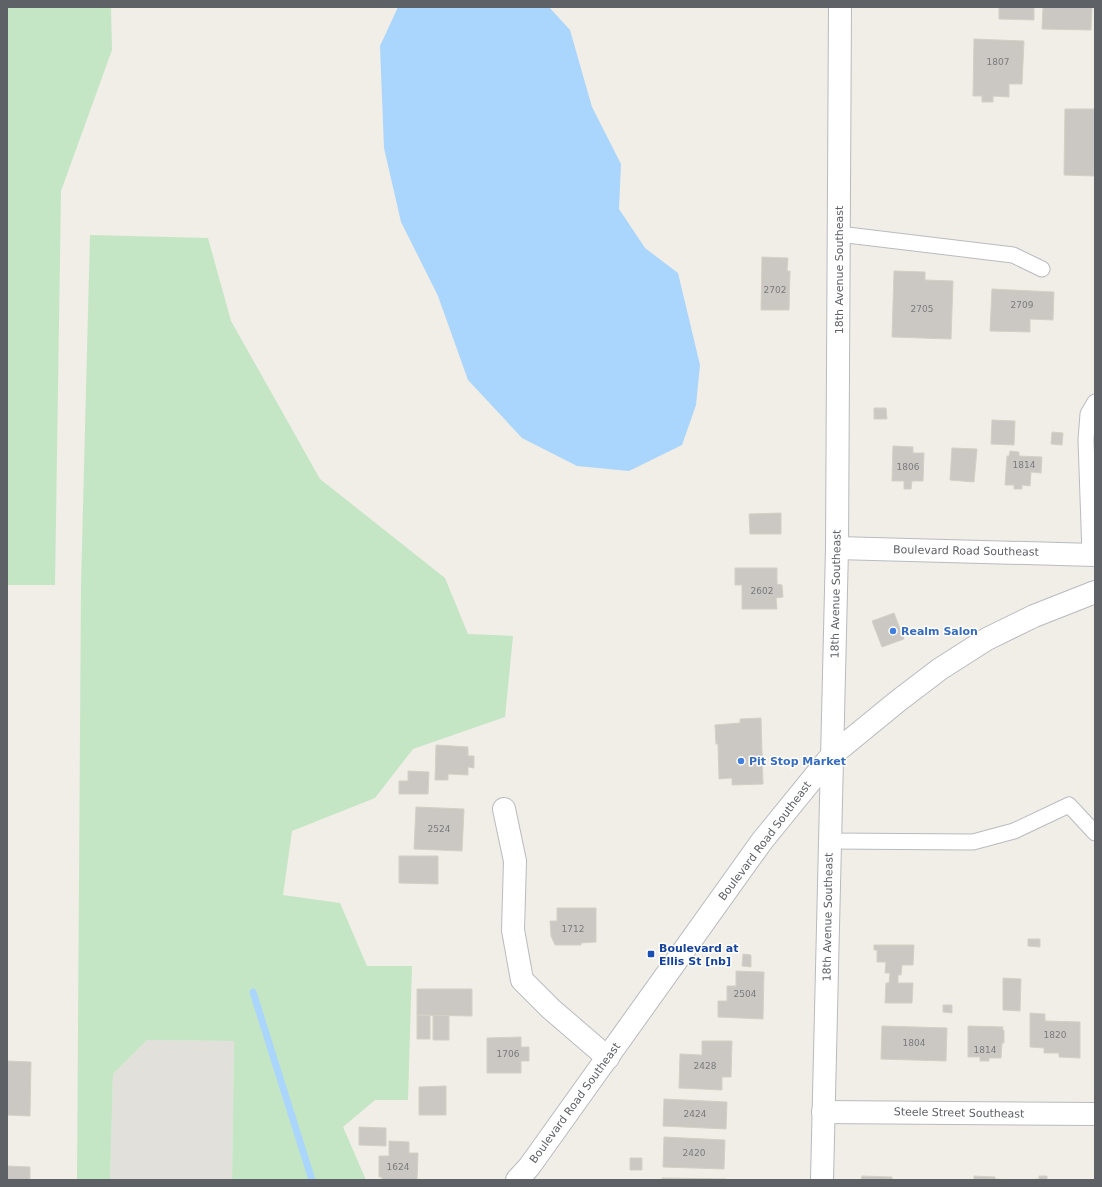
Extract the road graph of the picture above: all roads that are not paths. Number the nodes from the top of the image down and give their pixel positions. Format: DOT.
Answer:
graph roads {
  1 [pos="840,7"];
  2 [pos="839,234"];
  3 [pos="1042,269"];
  4 [pos="1095,402"];
  5 [pos="837,548"];
  6 [pos="1092,555"];
  7 [pos="1095,592"];
  8 [pos="832,755"];
  9 [pos="504,809"];
  10 [pos="1095,833"];
  11 [pos="830,841"];
  12 [pos="608,1058"];
  13 [pos="823,1112"];
  14 [pos="1095,1114"];
  15 [pos="517,1180"];
  16 [pos="822,1180"];
  1 -- 2 [label="street, 18th Avenue Southeast"];
  2 -- 3 [label="lane"];
  2 -- 5 [label="street, 18th Avenue Southeast"];
  4 -- 6 [label="lane"];
  5 -- 6 [label="street, Boulevard Road Southeast"];
  5 -- 8 [label="street, 18th Avenue Southeast"];
  7 -- 8 [label="street, Boulevard Road Southeast"];
  8 -- 11 [label="street, 18th Avenue Southeast"];
  8 -- 12 [label="street, Boulevard Road Southeast"];
  9 -- 12 [label="street"];
  10 -- 11 [label="lane"];
  11 -- 13 [label="street, 18th Avenue Southeast"];
  12 -- 15 [label="street, Boulevard Road Southeast"];
  13 -- 14 [label="street, Steele Street Southeast"];
  13 -- 16 [label="street, 18th Avenue Southeast"];
}
